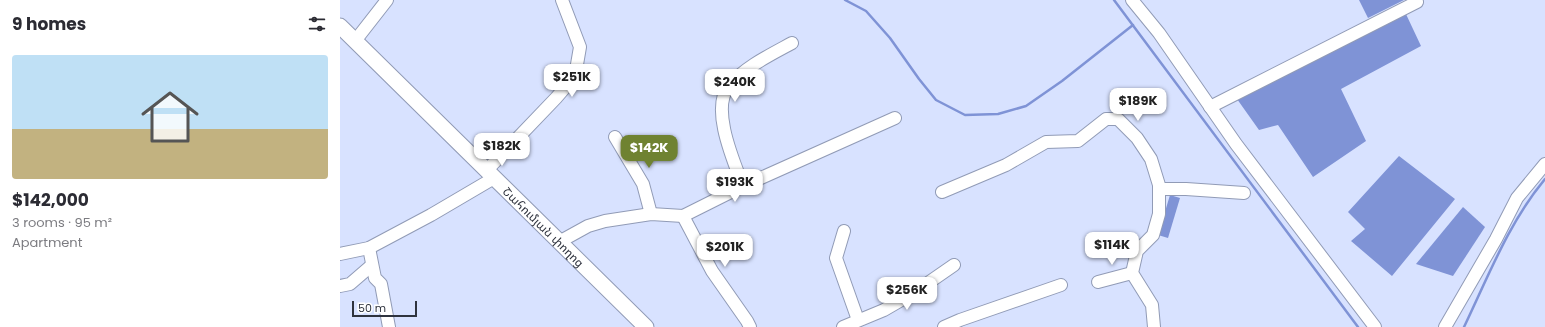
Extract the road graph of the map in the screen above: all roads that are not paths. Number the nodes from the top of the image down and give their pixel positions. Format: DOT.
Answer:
graph roads {
  1 [pos="387,0"];
  2 [pos="562,0"];
  3 [pos="1132,0"];
  4 [pos="1417,2"];
  5 [pos="340,26"];
  6 [pos="356,41"];
  7 [pos="792,43"];
  8 [pos="1210,107"];
  9 [pos="895,118"];
  10 [pos="615,137"];
  11 [pos="1545,164"];
  12 [pos="490,174"];
  13 [pos="743,186"];
  14 [pos="1159,189"];
  15 [pos="942,192"];
  16 [pos="1244,193"];
  17 [pos="651,214"];
  18 [pos="683,216"];
  19 [pos="844,231"];
  20 [pos="560,242"];
  21 [pos="370,248"];
  22 [pos="340,254"];
  23 [pos="372,265"];
  24 [pos="954,265"];
  25 [pos="1132,273"];
  26 [pos="1098,282"];
  27 [pos="1061,285"];
  28 [pos="340,286"];
  29 [pos="858,320"];
  30 [pos="389,327"];
  31 [pos="646,327"];
  32 [pos="750,327"];
  33 [pos="843,327"];
  34 [pos="944,327"];
  35 [pos="1154,327"];
  36 [pos="1375,327"];
  37 [pos="1444,327"];
  1 -- 6 [label="street"];
  2 -- 12 [label="street"];
  3 -- 8 [label="street"];
  4 -- 8 [label="street"];
  5 -- 6 [label="main road, Շահումյան փողոց"];
  6 -- 12 [label="main road, Շահումյան փողոց"];
  7 -- 13 [label="street"];
  8 -- 36 [label="street"];
  9 -- 13 [label="street"];
  10 -- 17 [label="street"];
  11 -- 37 [label="street"];
  12 -- 20 [label="main road, Շահումյան փողոց"];
  12 -- 21 [label="street"];
  13 -- 18 [label="street"];
  14 -- 15 [label="street"];
  14 -- 16 [label="street"];
  14 -- 25 [label="street"];
  17 -- 18 [label="street"];
  17 -- 20 [label="street"];
  18 -- 32 [label="street"];
  19 -- 29 [label="street"];
  20 -- 31 [label="main road, Շահումյան փողոց"];
  21 -- 22 [label="street"];
  21 -- 23 [label="street"];
  23 -- 28 [label="street"];
  23 -- 30 [label="street"];
  24 -- 29 [label="street"];
  25 -- 26 [label="street"];
  25 -- 35 [label="street"];
  27 -- 34 [label="street"];
  29 -- 33 [label="street"];
}
